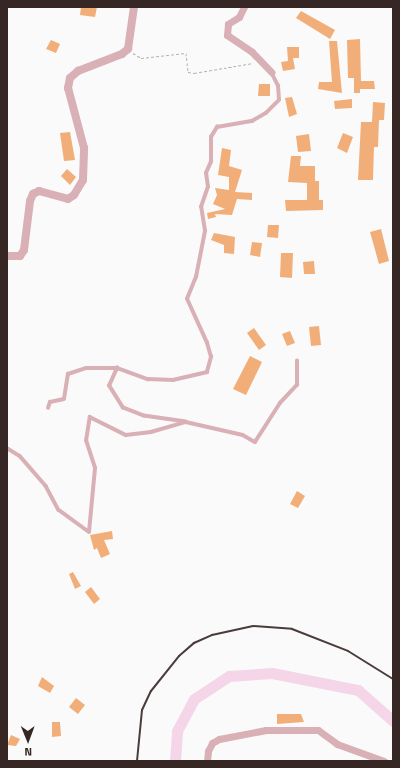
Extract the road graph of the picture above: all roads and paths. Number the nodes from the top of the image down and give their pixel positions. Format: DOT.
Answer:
graph roads {
  1 [pos="134,7"];
  2 [pos="244,7"];
  3 [pos="128,49"];
  4 [pos="259,62"];
  5 [pos="270,72"];
  6 [pos="7,256"];
  7 [pos="297,361"];
  8 [pos="117,368"];
  9 [pos="48,408"];
  10 [pos="186,422"];
  11 [pos="7,448"];
  12 [pos="207,761"];
  13 [pos="384,761"];
  1 -- 3 [label="street"];
  2 -- 4 [label="street"];
  3 -- 4 [label="path"];
  3 -- 6 [label="street"];
  4 -- 5 [label="street"];
  5 -- 8 [label="lane"];
  7 -- 10 [label="lane"];
  8 -- 9 [label="lane"];
  8 -- 10 [label="lane"];
  10 -- 11 [label="lane"];
  12 -- 13 [label="street"];
}
